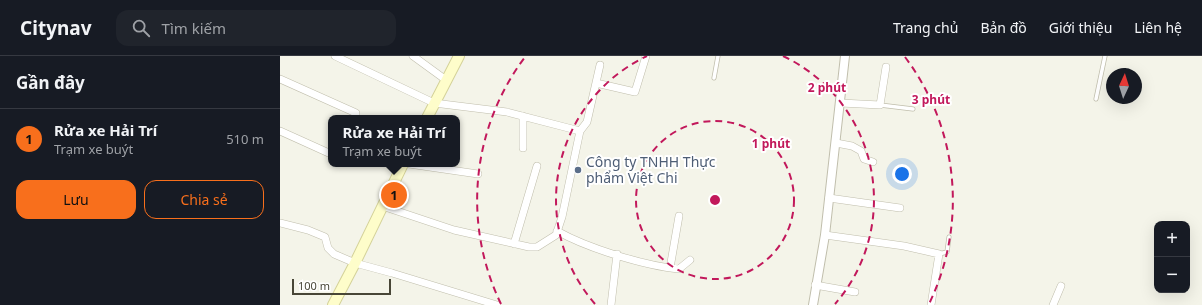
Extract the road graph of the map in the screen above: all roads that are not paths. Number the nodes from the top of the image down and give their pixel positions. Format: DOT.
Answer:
graph roads {
  1 [pos="335,56"];
  2 [pos="413,56"];
  3 [pos="459,56"];
  4 [pos="646,56"];
  5 [pos="718,56"];
  6 [pos="845,56"];
  7 [pos="1105,56"];
  8 [pos="600,65"];
  9 [pos="886,67"];
  10 [pos="714,78"];
  11 [pos="280,79"];
  12 [pos="446,80"];
  13 [pos="596,83"];
  14 [pos="1096,99"];
  15 [pos="434,103"];
  16 [pos="841,103"];
  17 [pos="880,105"];
  18 [pos="913,109"];
  19 [pos="356,115"];
  20 [pos="428,115"];
  21 [pos="523,116"];
  22 [pos="280,131"];
  23 [pos="580,131"];
  24 [pos="836,143"];
  25 [pos="523,148"];
  26 [pos="328,153"];
  27 [pos="873,162"];
  28 [pos="537,166"];
  29 [pos="402,167"];
  30 [pos="430,167"];
  31 [pos="478,174"];
  32 [pos="830,198"];
  33 [pos="382,206"];
  34 [pos="900,208"];
  35 [pos="679,216"];
  36 [pos="280,223"];
  37 [pos="557,231"];
  38 [pos="825,235"];
  39 [pos="949,237"];
  40 [pos="514,244"];
  41 [pos="618,254"];
  42 [pos="939,254"];
  43 [pos="690,260"];
  44 [pos="355,263"];
  45 [pos="670,268"];
  46 [pos="815,285"];
  47 [pos="1061,286"];
  48 [pos="854,292"];
  49 [pos="332,305"];
  50 [pos="497,305"];
  51 [pos="611,305"];
  52 [pos="813,305"];
  53 [pos="931,305"];
  54 [pos="1053,305"];
  1 -- 15 [label="street"];
  2 -- 12 [label="street"];
  3 -- 12 [label="main road"];
  4 -- 13 [label="street"];
  5 -- 10 [label="lane"];
  6 -- 16 [label="street"];
  7 -- 14 [label="lane"];
  8 -- 13 [label="street"];
  9 -- 17 [label="street"];
  11 -- 19 [label="street"];
  12 -- 15 [label="main road"];
  13 -- 23 [label="street"];
  15 -- 20 [label="main road"];
  15 -- 21 [label="street"];
  16 -- 17 [label="street"];
  16 -- 24 [label="street"];
  17 -- 18 [label="lane"];
  21 -- 23 [label="street"];
  21 -- 25 [label="street"];
  22 -- 26 [label="street"];
  23 -- 37 [label="street"];
  24 -- 27 [label="street"];
  24 -- 32 [label="street"];
  28 -- 40 [label="street"];
  29 -- 33 [label="main road"];
  30 -- 31 [label="street"];
  32 -- 34 [label="street"];
  32 -- 38 [label="street"];
  33 -- 40 [label="street"];
  33 -- 44 [label="main road"];
  35 -- 45 [label="street"];
  36 -- 44 [label="street"];
  37 -- 40 [label="street"];
  37 -- 41 [label="street"];
  38 -- 42 [label="street"];
  38 -- 46 [label="street"];
  39 -- 42 [label="lane"];
  41 -- 45 [label="street"];
  41 -- 51 [label="street"];
  42 -- 53 [label="street"];
  43 -- 45 [label="street"];
  44 -- 49 [label="main road"];
  44 -- 50 [label="street"];
  46 -- 48 [label="street"];
  46 -- 52 [label="street"];
  47 -- 54 [label="street"];
}
